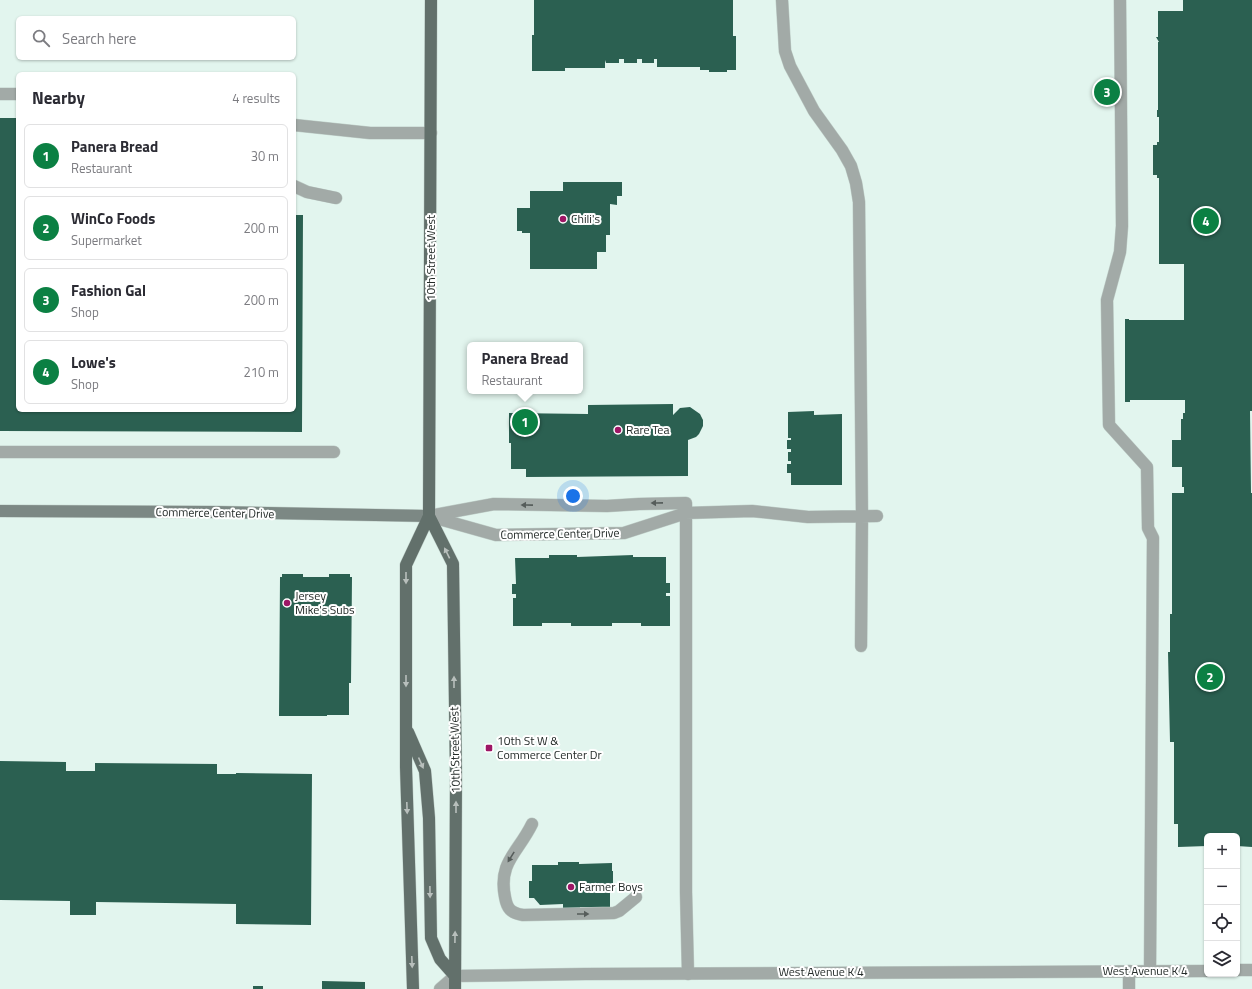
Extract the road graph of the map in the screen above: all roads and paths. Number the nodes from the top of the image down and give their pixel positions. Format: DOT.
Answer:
graph roads {
  1 [pos="432,0"];
  2 [pos="782,0"];
  3 [pos="1120,0"];
  4 [pos="0,94"];
  5 [pos="16,94"];
  6 [pos="296,126"];
  7 [pos="431,133"];
  8 [pos="296,187"];
  9 [pos="336,198"];
  10 [pos="0,452"];
  11 [pos="334,452"];
  12 [pos="0,511"];
  13 [pos="686,513"];
  14 [pos="429,516"];
  15 [pos="862,516"];
  16 [pos="877,516"];
  17 [pos="861,646"];
  18 [pos="406,727"];
  19 [pos="532,824"];
  20 [pos="636,898"];
  21 [pos="1204,970"];
  22 [pos="1240,970"];
  23 [pos="1252,970"];
  24 [pos="1129,971"];
  25 [pos="1150,971"];
  26 [pos="688,974"];
  27 [pos="455,976"];
  28 [pos="413,989"];
  29 [pos="440,989"];
  30 [pos="455,989"];
  31 [pos="1129,989"];
  1 -- 7 [label="main road, 10th Street West"];
  2 -- 15 [label="street"];
  3 -- 25 [label="street"];
  4 -- 5 [label="street"];
  6 -- 7 [label="street"];
  7 -- 14 [label="main road, 10th Street West"];
  8 -- 9 [label="street"];
  10 -- 11 [label="street"];
  12 -- 14 [label="street, Commerce Center Drive"];
  13 -- 14 [label="street, Commerce Center Drive"];
  13 -- 14 [label="street, Commerce Center Drive, one-way"];
  13 -- 15 [label="street"];
  13 -- 26 [label="street"];
  14 -- 18 [label="main road, 10th Street West, one-way"];
  27 -- 14 [label="main road, 10th Street West, one-way"];
  15 -- 16 [label="street"];
  15 -- 17 [label="street"];
  18 -- 27 [label="main road, one-way"];
  18 -- 28 [label="main road, 10th Street West, one-way"];
  19 -- 20 [label="street, one-way"];
  21 -- 25 [label="street, West Avenue K 4"];
  22 -- 23 [label="street"];
  24 -- 25 [label="street, West Avenue K 4"];
  24 -- 26 [label="street, West Avenue K 4"];
  24 -- 31 [label="street"];
  26 -- 27 [label="street, West Avenue K 4"];
  27 -- 29 [label="street"];
  27 -- 30 [label="main road, 10th Street West"];
}
